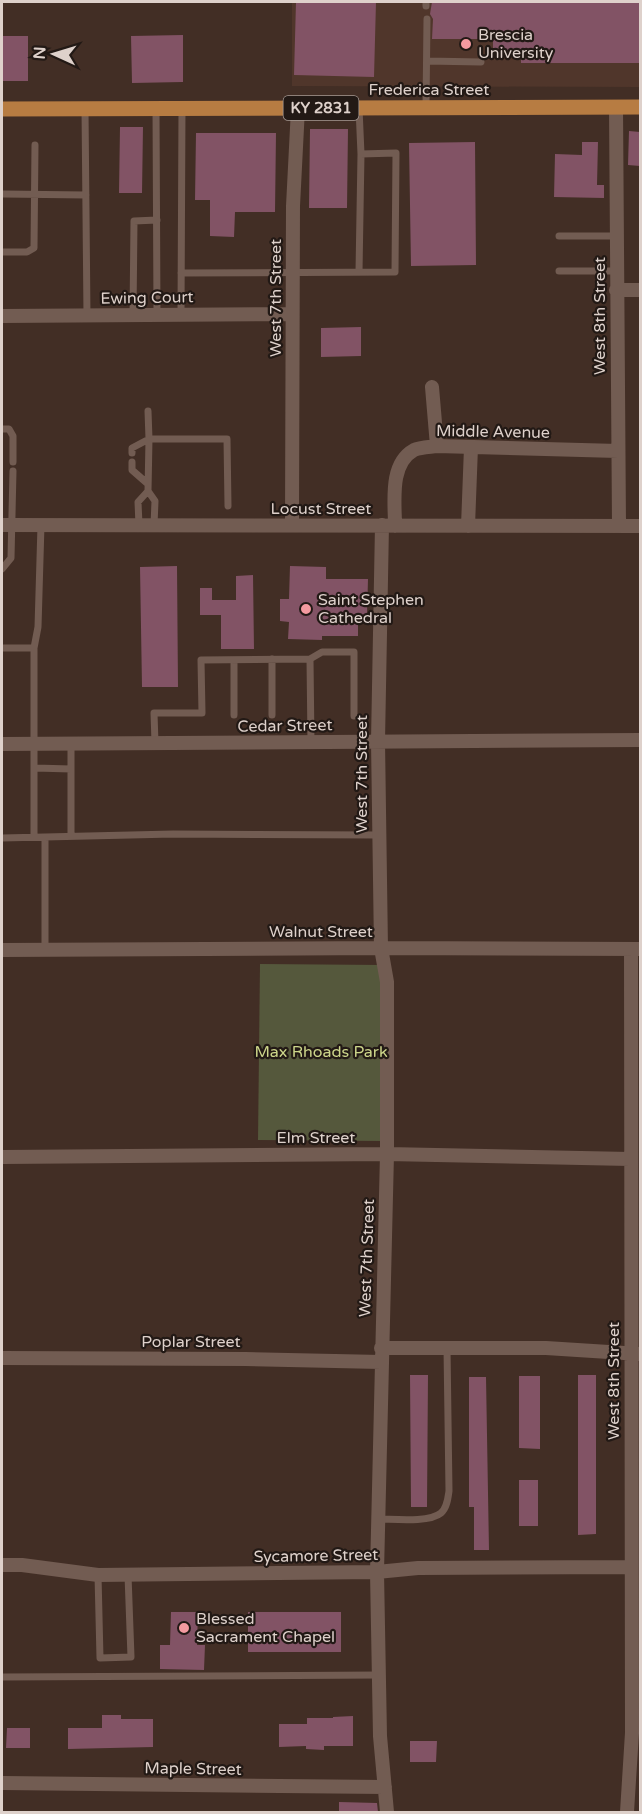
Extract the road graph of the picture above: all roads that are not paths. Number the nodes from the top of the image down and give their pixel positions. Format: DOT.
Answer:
graph roads {
  1 [pos="426,19"];
  2 [pos="427,61"];
  3 [pos="481,62"];
  4 [pos="426,107"];
  5 [pos="616,107"];
  6 [pos="640,107"];
  7 [pos="156,108"];
  8 [pos="182,108"];
  9 [pos="298,108"];
  10 [pos="359,108"];
  11 [pos="2,109"];
  12 [pos="86,109"];
  13 [pos="35,145"];
  14 [pos="361,153"];
  15 [pos="3,194"];
  16 [pos="35,194"];
  17 [pos="86,195"];
  18 [pos="157,220"];
  19 [pos="559,236"];
  20 [pos="616,237"];
  21 [pos="2,252"];
  22 [pos="560,271"];
  23 [pos="616,271"];
  24 [pos="359,272"];
  25 [pos="181,273"];
  26 [pos="292,273"];
  27 [pos="616,290"];
  28 [pos="640,290"];
  29 [pos="181,314"];
  30 [pos="292,314"];
  31 [pos="133,315"];
  32 [pos="157,315"];
  33 [pos="2,316"];
  34 [pos="87,316"];
  35 [pos="432,387"];
  36 [pos="148,411"];
  37 [pos="2,429"];
  38 [pos="148,439"];
  39 [pos="437,446"];
  40 [pos="471,447"];
  41 [pos="618,451"];
  42 [pos="132,453"];
  43 [pos="13,462"];
  44 [pos="132,462"];
  45 [pos="13,471"];
  46 [pos="148,487"];
  47 [pos="228,506"];
  48 [pos="7,525"];
  49 [pos="41,525"];
  50 [pos="139,525"];
  51 [pos="154,525"];
  52 [pos="292,525"];
  53 [pos="389,526"];
  54 [pos="468,526"];
  55 [pos="619,526"];
  56 [pos="640,526"];
  57 [pos="2,569"];
  58 [pos="2,648"];
  59 [pos="34,648"];
  60 [pos="272,659"];
  61 [pos="310,659"];
  62 [pos="234,660"];
  63 [pos="234,715"];
  64 [pos="272,715"];
  65 [pos="354,716"];
  66 [pos="378,741"];
  67 [pos="640,741"];
  68 [pos="155,743"];
  69 [pos="311,743"];
  70 [pos="2,744"];
  71 [pos="35,744"];
  72 [pos="71,744"];
  73 [pos="35,768"];
  74 [pos="71,769"];
  75 [pos="379,835"];
  76 [pos="71,836"];
  77 [pos="34,837"];
  78 [pos="45,837"];
  79 [pos="2,838"];
  80 [pos="381,948"];
  81 [pos="45,949"];
  82 [pos="636,949"];
  83 [pos="2,950"];
  84 [pos="387,1154"];
  85 [pos="2,1156"];
  86 [pos="630,1159"];
  87 [pos="447,1348"];
  88 [pos="635,1354"];
  89 [pos="381,1355"];
  90 [pos="2,1358"];
  91 [pos="378,1518"];
  92 [pos="2,1565"];
  93 [pos="631,1567"];
  94 [pos="377,1572"];
  95 [pos="98,1575"];
  96 [pos="128,1575"];
  97 [pos="379,1675"];
  98 [pos="2,1677"];
  99 [pos="636,1733"];
  100 [pos="2,1783"];
  101 [pos="385,1787"];
  102 [pos="387,1812"];
  103 [pos="627,1812"];
  1 -- 2 [label="lane"];
  2 -- 3 [label="lane"];
  2 -- 4 [label="lane"];
  4 -- 5 [label="main road, Frederica Street / KY 2831"];
  4 -- 10 [label="main road, Frederica Street / KY 2831"];
  5 -- 6 [label="main road, Frederica Street / KY 2831"];
  5 -- 20 [label="street, West 8th Street"];
  7 -- 8 [label="main road, Frederica Street / KY 2831"];
  7 -- 12 [label="main road, Frederica Street / KY 2831"];
  7 -- 18 [label="lane"];
  8 -- 9 [label="main road, Frederica Street / KY 2831"];
  8 -- 25 [label="lane"];
  9 -- 10 [label="main road, Frederica Street / KY 2831"];
  9 -- 26 [label="street, West 7th Street"];
  10 -- 14 [label="lane"];
  11 -- 12 [label="main road, Frederica Street / KY 2831"];
  12 -- 17 [label="lane"];
  13 -- 16 [label="lane"];
  14 -- 24 [label="lane"];
  14 -- 24 [label="lane"];
  15 -- 16 [label="lane"];
  16 -- 17 [label="lane"];
  16 -- 21 [label="lane"];
  17 -- 34 [label="lane"];
  18 -- 31 [label="lane"];
  18 -- 32 [label="lane"];
  19 -- 20 [label="lane"];
  20 -- 23 [label="street, West 8th Street"];
  22 -- 23 [label="lane"];
  23 -- 27 [label="street, West 8th Street"];
  24 -- 26 [label="lane"];
  25 -- 26 [label="lane"];
  25 -- 29 [label="lane"];
  26 -- 30 [label="street, West 7th Street"];
  27 -- 28 [label="street"];
  27 -- 41 [label="street, West 8th Street"];
  29 -- 30 [label="street, Ewing Court"];
  29 -- 32 [label="street, Ewing Court"];
  30 -- 52 [label="street, West 7th Street"];
  31 -- 32 [label="street, Ewing Court"];
  31 -- 34 [label="street, Ewing Court"];
  33 -- 34 [label="street, Ewing Court"];
  35 -- 39 [label="street"];
  36 -- 38 [label="lane"];
  37 -- 43 [label="lane"];
  38 -- 42 [label="lane"];
  38 -- 46 [label="lane"];
  38 -- 47 [label="lane"];
  39 -- 40 [label="street, Middle Avenue"];
  39 -- 53 [label="street, Middle Avenue"];
  40 -- 41 [label="street, Middle Avenue"];
  40 -- 54 [label="street"];
  41 -- 55 [label="street, West 8th Street"];
  44 -- 46 [label="lane"];
  45 -- 48 [label="lane"];
  46 -- 50 [label="lane"];
  46 -- 51 [label="lane"];
  48 -- 49 [label="street, Locust Street"];
  48 -- 57 [label="lane"];
  49 -- 50 [label="street, Locust Street"];
  49 -- 59 [label="lane"];
  50 -- 51 [label="street, Locust Street"];
  51 -- 52 [label="street, Locust Street"];
  52 -- 53 [label="street, Locust Street"];
  53 -- 54 [label="street, Locust Street"];
  53 -- 66 [label="street, West 7th Street"];
  54 -- 55 [label="street, Locust Street"];
  55 -- 56 [label="street, Locust Street"];
  58 -- 59 [label="lane"];
  59 -- 71 [label="lane"];
  60 -- 61 [label="lane"];
  60 -- 62 [label="lane"];
  60 -- 64 [label="lane"];
  61 -- 65 [label="lane"];
  61 -- 69 [label="lane"];
  62 -- 63 [label="lane"];
  62 -- 68 [label="lane"];
  66 -- 67 [label="street, Cedar Street"];
  66 -- 69 [label="street, Cedar Street"];
  66 -- 75 [label="street, West 7th Street"];
  68 -- 69 [label="street, Cedar Street"];
  68 -- 72 [label="street, Cedar Street"];
  70 -- 71 [label="street, Cedar Street"];
  71 -- 72 [label="street, Cedar Street"];
  71 -- 73 [label="lane"];
  72 -- 74 [label="lane"];
  73 -- 74 [label="lane"];
  73 -- 77 [label="lane"];
  74 -- 76 [label="lane"];
  75 -- 76 [label="lane"];
  75 -- 80 [label="street, West 7th Street"];
  76 -- 78 [label="lane"];
  77 -- 78 [label="lane"];
  77 -- 79 [label="lane"];
  78 -- 81 [label="lane"];
  80 -- 81 [label="street, Walnut Street"];
  80 -- 82 [label="street, Walnut Street"];
  80 -- 84 [label="street, West 7th Street"];
  81 -- 83 [label="street, Walnut Street"];
  82 -- 86 [label="street, West 8th Street"];
  84 -- 85 [label="street, Elm Street"];
  84 -- 86 [label="street, Elm Street"];
  84 -- 89 [label="street, West 7th Street"];
  86 -- 88 [label="street, West 8th Street"];
  87 -- 88 [label="street, Poplar Street"];
  87 -- 89 [label="street, Poplar Street"];
  87 -- 91 [label="lane"];
  88 -- 93 [label="street, West 8th Street"];
  89 -- 90 [label="street, Poplar Street"];
  89 -- 91 [label="street, West 7th Street"];
  91 -- 94 [label="street, West 7th Street"];
  92 -- 95 [label="street, Sycamore Street"];
  93 -- 94 [label="street, Sycamore Street"];
  93 -- 99 [label="street, West 8th Street"];
  94 -- 96 [label="street, Sycamore Street"];
  94 -- 97 [label="street, West 7th Street"];
  95 -- 96 [label="street, Sycamore Street"];
  95 -- 96 [label="lane"];
  97 -- 98 [label="lane"];
  97 -- 101 [label="street, West 7th Street"];
  99 -- 103 [label="street, West 8th Street"];
  100 -- 101 [label="street, Maple Street"];
  101 -- 102 [label="street, West 7th Street"];
}
